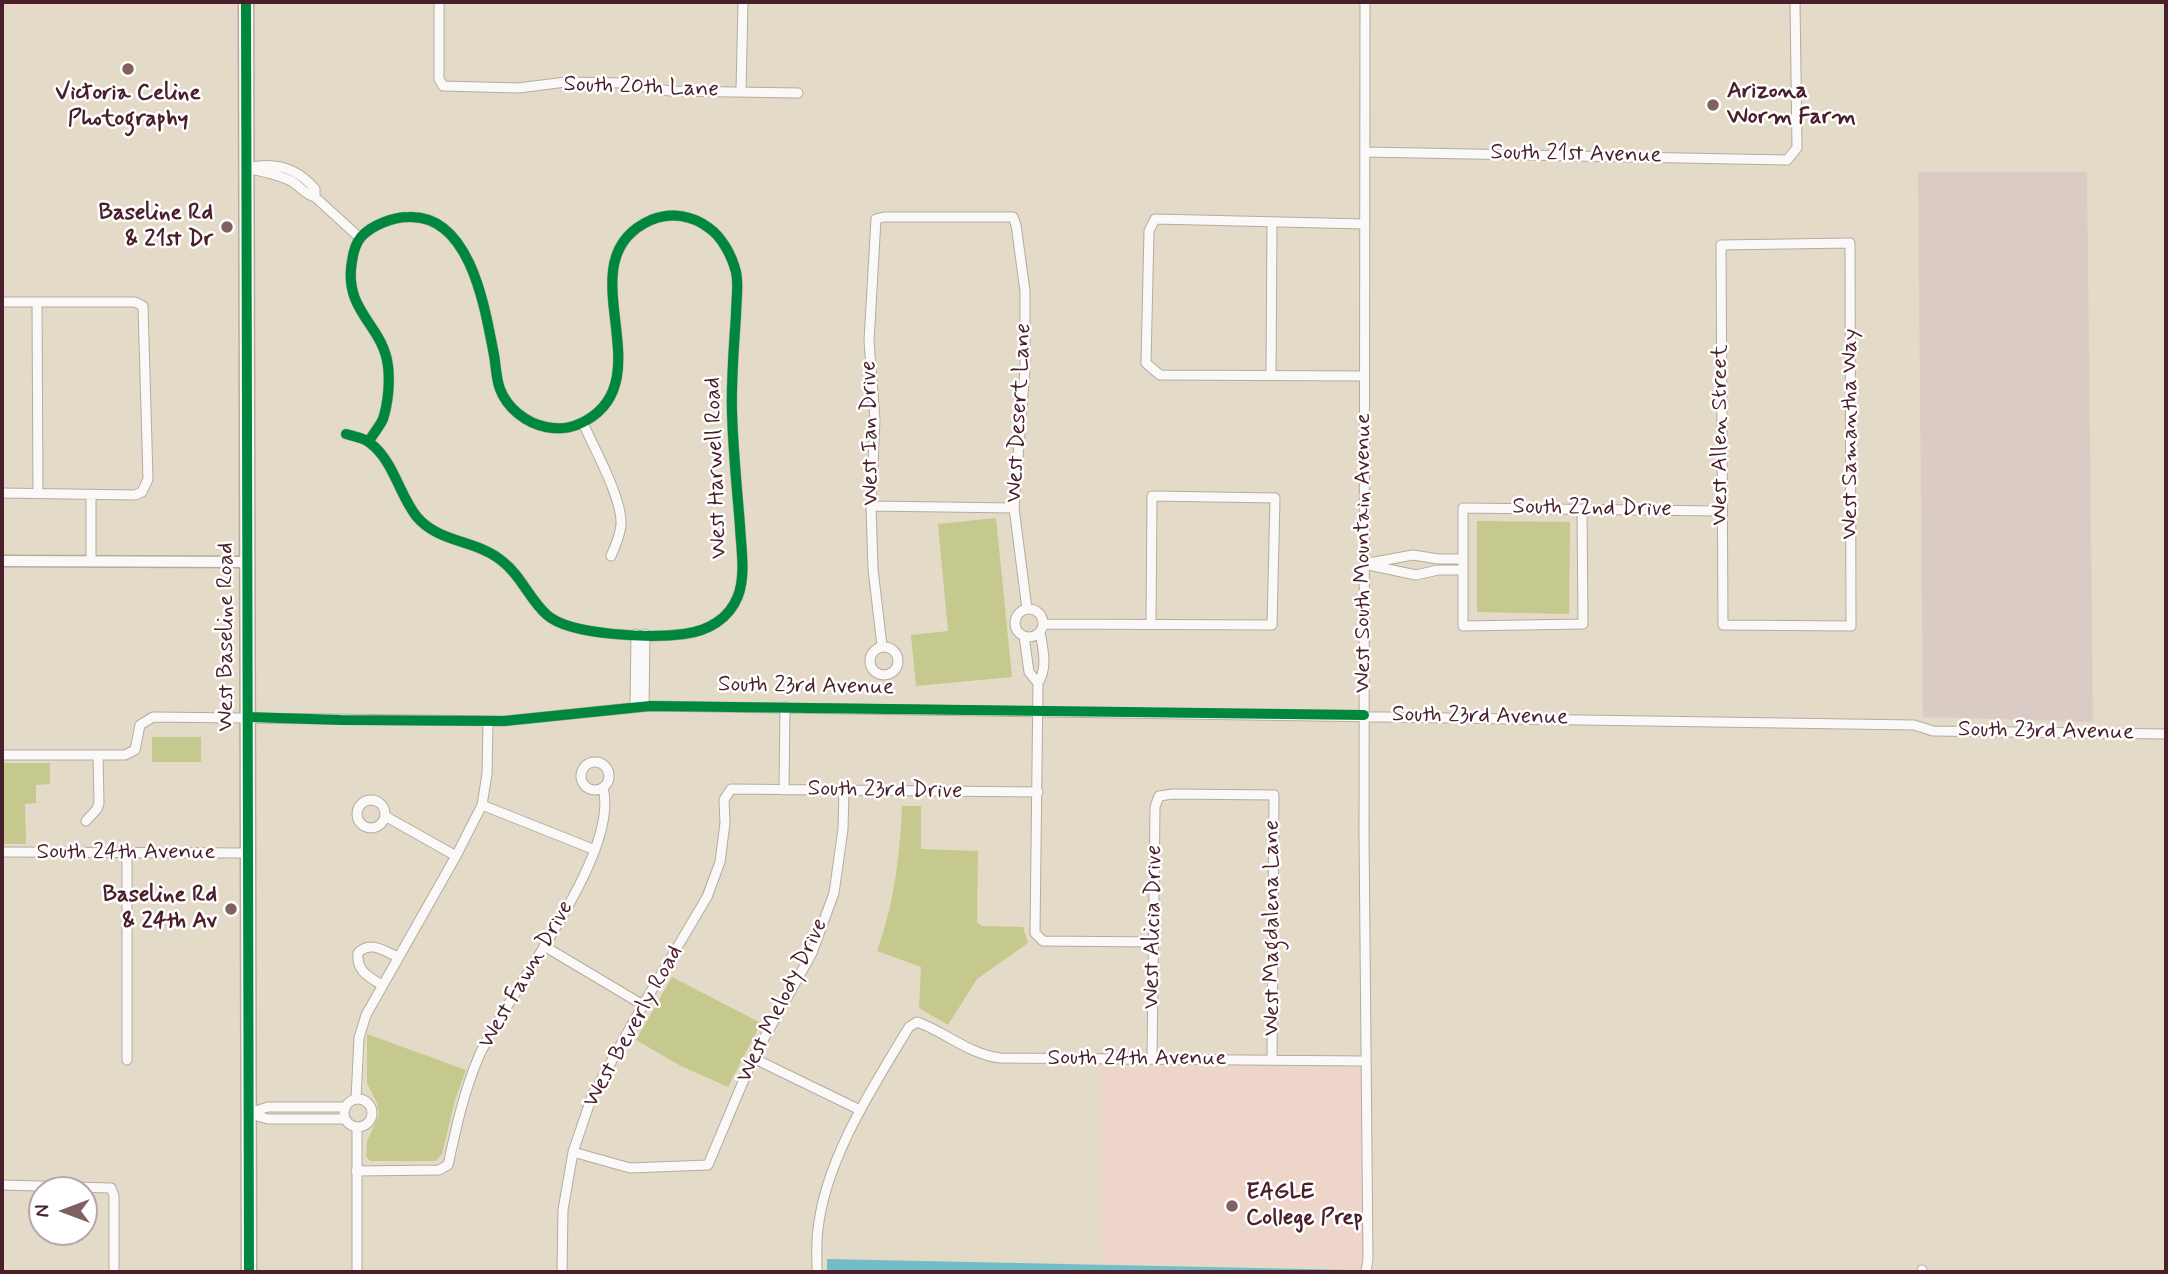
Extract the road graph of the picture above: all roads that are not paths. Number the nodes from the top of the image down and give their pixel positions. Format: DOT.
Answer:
graph roads {
  1 [pos="246,2"];
  2 [pos="439,2"];
  3 [pos="743,2"];
  4 [pos="1366,2"];
  5 [pos="1795,2"];
  6 [pos="741,92"];
  7 [pos="798,93"];
  8 [pos="1365,152"];
  9 [pos="246,168"];
  10 [pos="876,219"];
  11 [pos="1272,222"];
  12 [pos="1365,224"];
  13 [pos="360,238"];
  14 [pos="1721,245"];
  15 [pos="2,302"];
  16 [pos="37,302"];
  17 [pos="1271,376"];
  18 [pos="1364,376"];
  19 [pos="583,423"];
  20 [pos="346,434"];
  21 [pos="369,442"];
  22 [pos="2,493"];
  23 [pos="38,494"];
  24 [pos="91,495"];
  25 [pos="871,506"];
  26 [pos="1014,508"];
  27 [pos="1583,509"];
  28 [pos="1721,510"];
  29 [pos="611,556"];
  30 [pos="1462,559"];
  31 [pos="2,561"];
  32 [pos="91,561"];
  33 [pos="248,562"];
  34 [pos="1364,564"];
  35 [pos="1462,570"];
  36 [pos="1027,609"];
  37 [pos="1151,624"];
  38 [pos="1723,625"];
  39 [pos="1042,628"];
  40 [pos="640,634"];
  41 [pos="1024,636"];
  42 [pos="882,646"];
  43 [pos="1043,657"];
  44 [pos="1026,658"];
  45 [pos="1038,683"];
  46 [pos="640,707"];
  47 [pos="785,707"];
  48 [pos="1039,711"];
  49 [pos="1364,715"];
  50 [pos="248,717"];
  51 [pos="488,721"];
  52 [pos="2166,734"];
  53 [pos="2,755"];
  54 [pos="98,755"];
  55 [pos="603,788"];
  56 [pos="731,789"];
  57 [pos="784,790"];
  58 [pos="844,790"];
  59 [pos="1038,792"];
  60 [pos="1274,795"];
  61 [pos="482,805"];
  62 [pos="385,816"];
  63 [pos="86,821"];
  64 [pos="595,850"];
  65 [pos="2,852"];
  66 [pos="127,853"];
  67 [pos="250,853"];
  68 [pos="456,856"];
  69 [pos="1154,942"];
  70 [pos="544,946"];
  71 [pos="398,957"];
  72 [pos="382,985"];
  73 [pos="643,1005"];
  74 [pos="753,1058"];
  75 [pos="1152,1059"];
  76 [pos="127,1060"];
  77 [pos="1272,1060"];
  78 [pos="1365,1060"];
  79 [pos="356,1099"];
  80 [pos="346,1107"];
  81 [pos="860,1110"];
  82 [pos="249,1113"];
  83 [pos="345,1119"];
  84 [pos="357,1127"];
  85 [pos="573,1152"];
  86 [pos="356,1171"];
  87 [pos="2,1185"];
  88 [pos="114,1272"];
  89 [pos="249,1272"];
  90 [pos="357,1272"];
  91 [pos="562,1272"];
  92 [pos="817,1272"];
  93 [pos="1366,1272"];
  1 -- 9 [label="main road, West Baseline Road"];
  2 -- 6 [label="street, South 20th Lane"];
  3 -- 6 [label="street"];
  4 -- 8 [label="street, West South Mountain Avenue"];
  5 -- 8 [label="street, South 21st Avenue"];
  6 -- 7 [label="street, South 20th Lane"];
  8 -- 12 [label="street, West South Mountain Avenue"];
  9 -- 13 [label="street"];
  9 -- 33 [label="main road, West Baseline Road"];
  10 -- 25 [label="street, West Ian Drive"];
  10 -- 26 [label="street, West Desert Lane"];
  11 -- 12 [label="street"];
  11 -- 17 [label="street"];
  11 -- 17 [label="street"];
  12 -- 18 [label="street, West South Mountain Avenue"];
  13 -- 19 [label="street"];
  13 -- 21 [label="street"];
  14 -- 28 [label="street, West Allen Street"];
  14 -- 38 [label="street, West Samantha Way"];
  15 -- 16 [label="street"];
  16 -- 23 [label="street"];
  16 -- 24 [label="street"];
  17 -- 18 [label="street"];
  18 -- 34 [label="street, West South Mountain Avenue"];
  19 -- 29 [label="street"];
  19 -- 40 [label="street, West Harwell Road"];
  20 -- 21 [label="street"];
  21 -- 40 [label="street"];
  22 -- 23 [label="street"];
  23 -- 24 [label="street"];
  24 -- 32 [label="street"];
  25 -- 26 [label="street"];
  25 -- 42 [label="street, West Ian Drive"];
  26 -- 36 [label="street, West Desert Lane"];
  27 -- 28 [label="street, South 22nd Drive"];
  27 -- 30 [label="street, South 22nd Drive"];
  27 -- 35 [label="street"];
  28 -- 38 [label="street, West Allen Street"];
  30 -- 34 [label="street"];
  30 -- 35 [label="street"];
  31 -- 32 [label="street"];
  32 -- 33 [label="street"];
  33 -- 50 [label="main road, West Baseline Road"];
  34 -- 35 [label="street"];
  34 -- 49 [label="street, West South Mountain Avenue"];
  36 -- 39 [label="street"];
  36 -- 41 [label="street"];
  37 -- 37 [label="street"];
  37 -- 39 [label="street"];
  39 -- 41 [label="street"];
  39 -- 43 [label="street"];
  40 -- 46 [label="street"];
  41 -- 44 [label="street"];
  43 -- 44 [label="street"];
  43 -- 45 [label="street"];
  44 -- 45 [label="street"];
  45 -- 48 [label="street"];
  46 -- 47 [label="street, South 23rd Avenue"];
  46 -- 51 [label="street, South 23rd Avenue"];
  47 -- 48 [label="street, South 23rd Avenue"];
  47 -- 57 [label="street"];
  48 -- 49 [label="street, South 23rd Avenue"];
  48 -- 59 [label="street"];
  49 -- 52 [label="street, South 23rd Avenue"];
  49 -- 78 [label="street, West South Mountain Avenue"];
  50 -- 51 [label="street, South 23rd Avenue"];
  50 -- 54 [label="street"];
  50 -- 67 [label="main road, West Baseline Road"];
  51 -- 61 [label="street"];
  53 -- 54 [label="street"];
  54 -- 63 [label="street"];
  55 -- 64 [label="street, West Fawn Drive"];
  56 -- 57 [label="street, South 23rd Drive"];
  56 -- 73 [label="street, West Beverly Road"];
  57 -- 58 [label="street, South 23rd Drive"];
  58 -- 59 [label="street, South 23rd Drive"];
  58 -- 74 [label="street, West Melody Drive"];
  59 -- 69 [label="street"];
  60 -- 69 [label="street, West Alicia Drive"];
  60 -- 77 [label="street, West Magdalena Lane"];
  61 -- 64 [label="street"];
  61 -- 68 [label="street"];
  62 -- 68 [label="street"];
  64 -- 70 [label="street, West Fawn Drive"];
  65 -- 66 [label="street, South 24th Avenue"];
  66 -- 67 [label="street, South 24th Avenue"];
  66 -- 76 [label="street"];
  67 -- 82 [label="main road, West Baseline Road"];
  68 -- 71 [label="street"];
  69 -- 75 [label="street, West Alicia Drive"];
  70 -- 73 [label="street"];
  70 -- 86 [label="street, West Fawn Drive"];
  71 -- 72 [label="street"];
  71 -- 72 [label="street"];
  72 -- 79 [label="street"];
  73 -- 85 [label="street, West Beverly Road"];
  74 -- 81 [label="street"];
  74 -- 85 [label="street, West Melody Drive"];
  75 -- 77 [label="street, South 24th Avenue"];
  75 -- 81 [label="street, South 24th Avenue"];
  77 -- 78 [label="street, South 24th Avenue"];
  78 -- 93 [label="street, West South Mountain Avenue"];
  79 -- 80 [label="street"];
  79 -- 84 [label="street"];
  80 -- 82 [label="street"];
  80 -- 83 [label="street"];
  81 -- 92 [label="street"];
  82 -- 83 [label="street"];
  82 -- 89 [label="main road, West Baseline Road"];
  83 -- 84 [label="street"];
  84 -- 86 [label="street"];
  85 -- 91 [label="street, West Beverly Road"];
  86 -- 90 [label="street"];
  87 -- 88 [label="street"];
}
